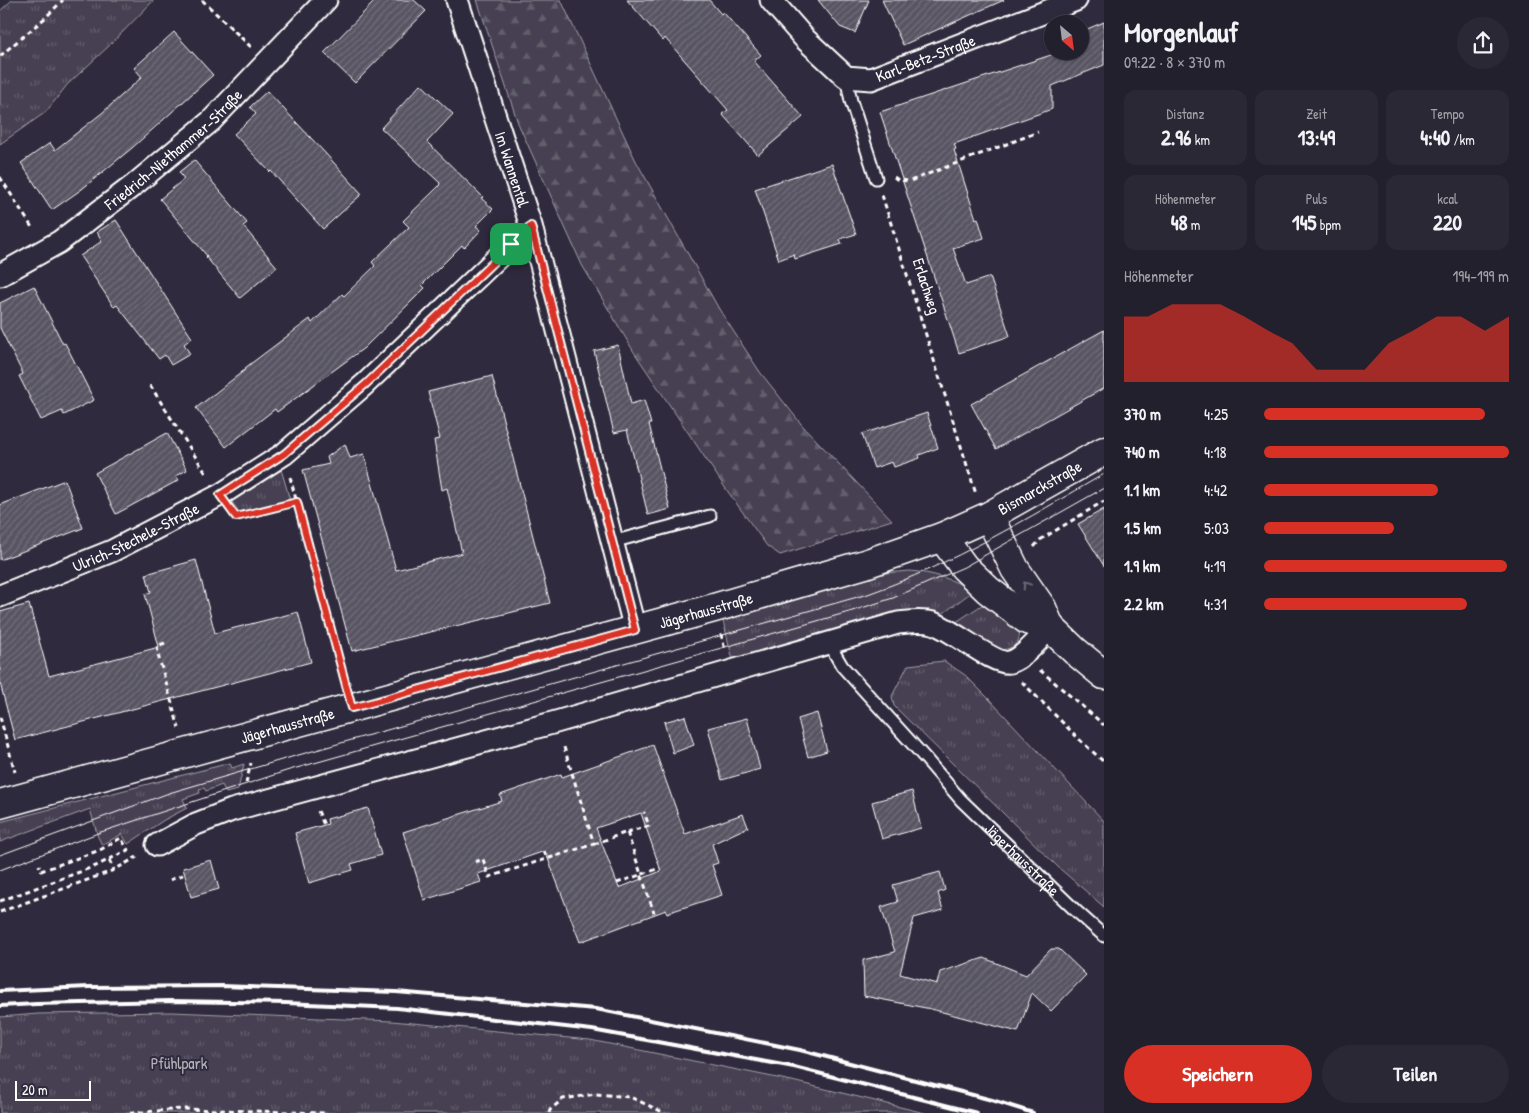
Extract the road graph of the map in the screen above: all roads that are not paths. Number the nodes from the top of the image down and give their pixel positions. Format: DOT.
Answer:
graph roads {
  1 [pos="326,0"];
  2 [pos="457,0"];
  3 [pos="771,0"];
  4 [pos="1076,0"];
  5 [pos="846,77"];
  6 [pos="876,178"];
  7 [pos="531,226"];
  8 [pos="0,275"];
  9 [pos="1104,451"];
  10 [pos="980,511"];
  11 [pos="710,516"];
  12 [pos="942,538"];
  13 [pos="612,542"];
  14 [pos="0,596"];
  15 [pos="1050,627"];
  16 [pos="635,630"];
  17 [pos="831,642"];
  18 [pos="1104,676"];
  19 [pos="11,801"];
  20 [pos="157,845"];
  21 [pos="1104,936"];
  1 -- 8 [label="street, Friedrich-Niethammer-Straße"];
  2 -- 7 [label="street, Im Wannental"];
  3 -- 5 [label="street"];
  4 -- 5 [label="street, Karl-Betz-Straße"];
  5 -- 6 [label="lane"];
  7 -- 13 [label="street, Im Wannental"];
  7 -- 14 [label="street, Ulrich-Stechele-Straße"];
  9 -- 10 [label="street, Bismarckstraße"];
  10 -- 12 [label="street, Jägerhausstraße"];
  15 -- 10 [label="street, one-way"];
  11 -- 13 [label="lane"];
  12 -- 15 [label="street"];
  12 -- 16 [label="street, Jägerhausstraße"];
  13 -- 16 [label="street, Im Wannental"];
  15 -- 17 [label="street"];
  15 -- 18 [label="street"];
  16 -- 19 [label="street, Jägerhausstraße"];
  17 -- 20 [label="street"];
  17 -- 21 [label="lane, Jägerhausstraße"];
}
